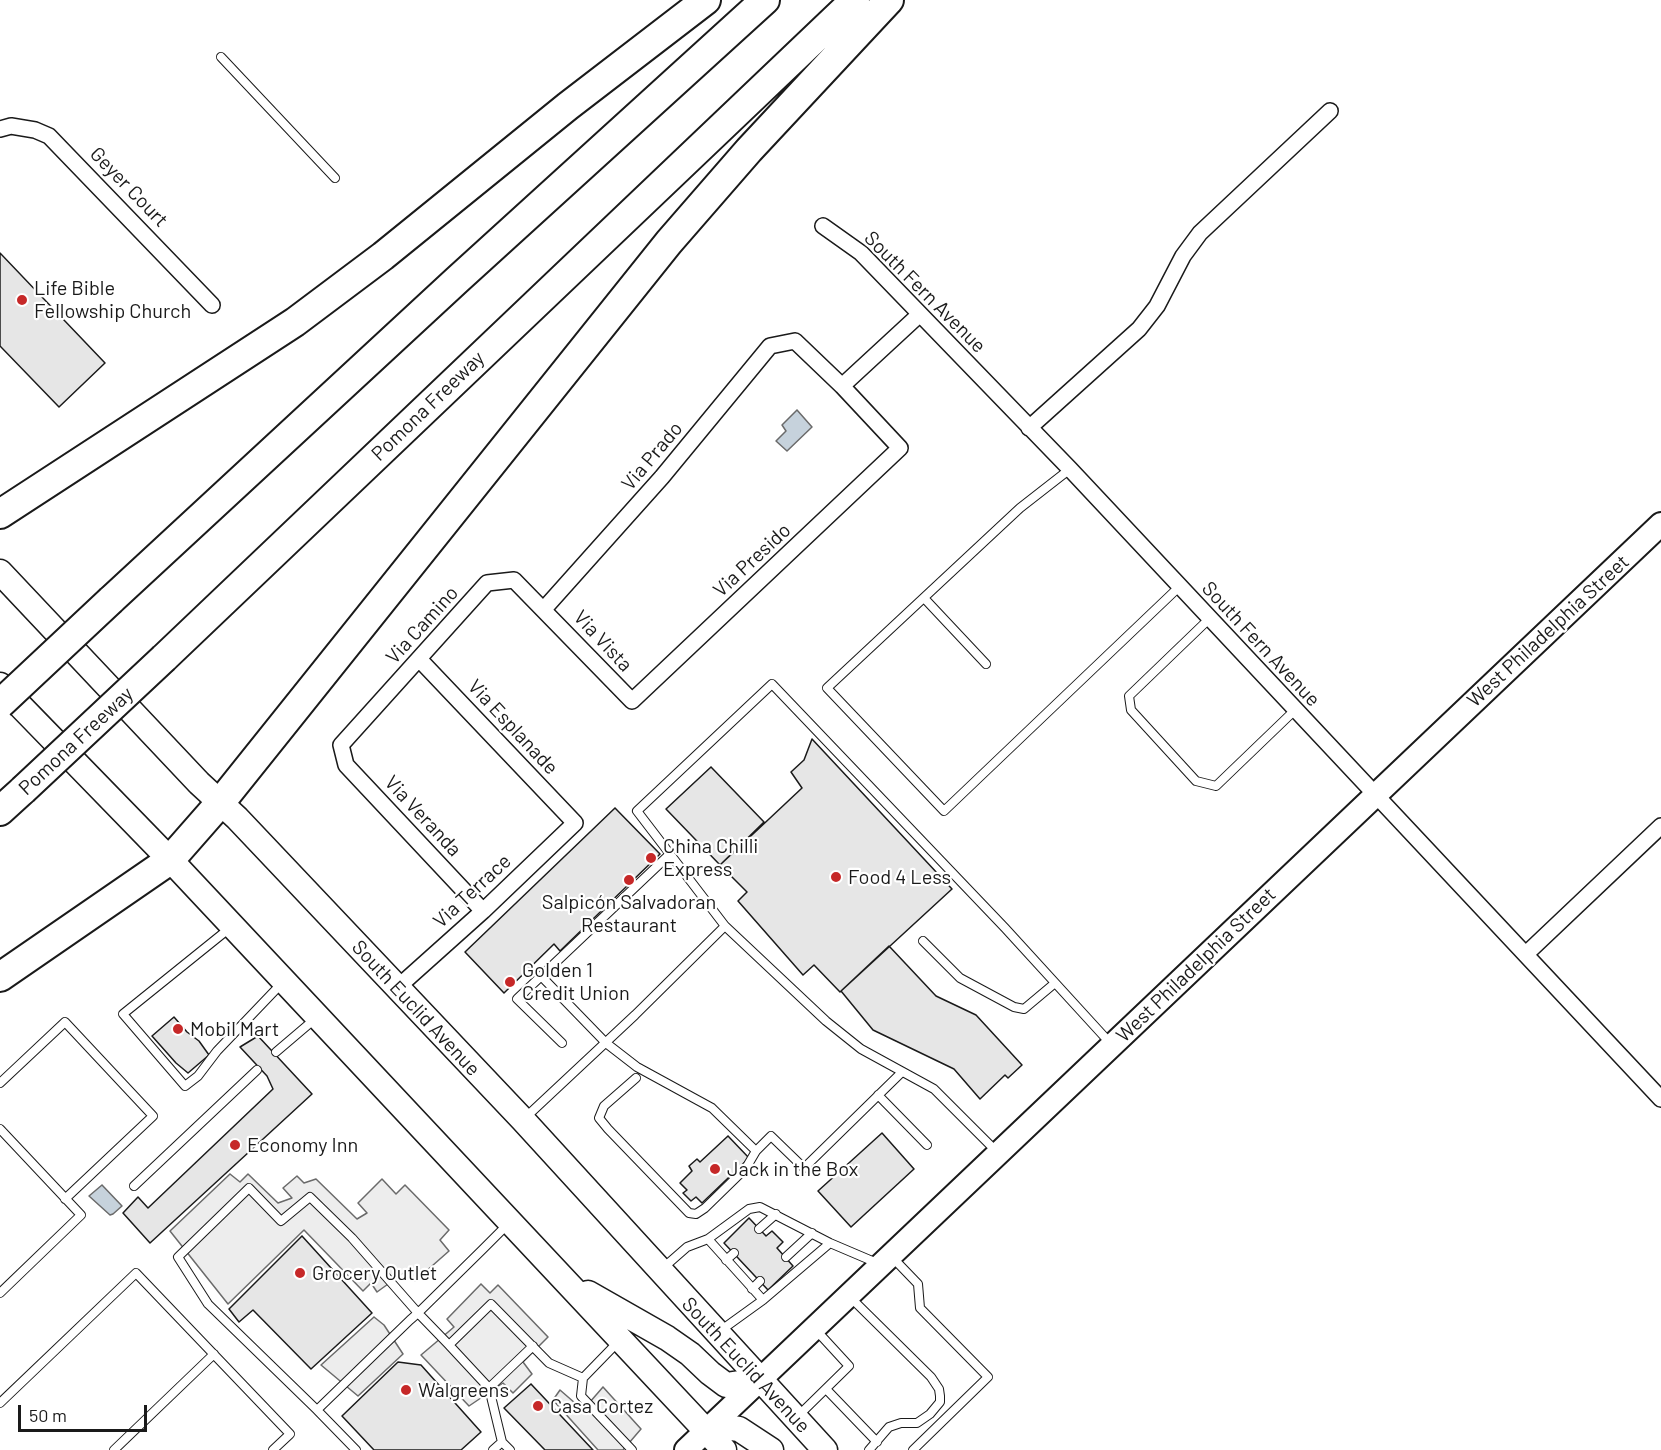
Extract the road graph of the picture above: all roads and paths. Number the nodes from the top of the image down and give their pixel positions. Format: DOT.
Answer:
graph roads {
  1 [pos="706,0"];
  2 [pos="765,0"];
  3 [pos="855,0"];
  4 [pos="889,0"];
  5 [pos="221,57"];
  6 [pos="1330,111"];
  7 [pos="0,129"];
  8 [pos="335,178"];
  9 [pos="823,226"];
  10 [pos="212,305"];
  11 [pos="920,314"];
  12 [pos="842,386"];
  13 [pos="1029,428"];
  14 [pos="1070,469"];
  15 [pos="0,514"];
  16 [pos="1661,524"];
  17 [pos="0,572"];
  18 [pos="1179,587"];
  19 [pos="924,598"];
  20 [pos="544,609"];
  21 [pos="1209,619"];
  22 [pos="420,660"];
  23 [pos="986,664"];
  24 [pos="0,685"];
  25 [pos="632,701"];
  26 [pos="0,704"];
  27 [pos="1295,710"];
  28 [pos="341,745"];
  29 [pos="1375,795"];
  30 [pos="220,803"];
  31 [pos="0,811"];
  32 [pos="574,823"];
  33 [pos="1661,826"];
  34 [pos="670,854"];
  35 [pos="170,860"];
  36 [pos="483,911"];
  37 [pos="232,926"];
  38 [pos="725,926"];
  39 [pos="923,941"];
  40 [pos="1526,954"];
  41 [pos="541,976"];
  42 [pos="0,977"];
  43 [pos="284,981"];
  44 [pos="1055,983"];
  45 [pos="398,988"];
  46 [pos="317,1017"];
  47 [pos="606,1043"];
  48 [pos="562,1044"];
  49 [pos="1112,1045"];
  50 [pos="276,1052"];
  51 [pos="257,1070"];
  52 [pos="902,1072"];
  53 [pos="636,1078"];
  54 [pos="0,1083"];
  55 [pos="878,1095"];
  56 [pos="1661,1099"];
  57 [pos="523,1120"];
  58 [pos="0,1129"];
  59 [pos="927,1145"];
  60 [pos="756,1151"];
  61 [pos="998,1153"];
  62 [pos="134,1186"];
  63 [pos="65,1199"];
  64 [pos="776,1214"];
  65 [pos="510,1221"];
  66 [pos="759,1229"];
  67 [pos="812,1233"];
  68 [pos="708,1239"];
  69 [pos="830,1243"];
  70 [pos="734,1253"];
  71 [pos="786,1257"];
  72 [pos="544,1258"];
  73 [pos="726,1260"];
  74 [pos="886,1260"];
  75 [pos="660,1271"];
  76 [pos="760,1281"];
  77 [pos="752,1289"];
  78 [pos="0,1293"];
  79 [pos="848,1295"];
  80 [pos="763,1300"];
  81 [pos="418,1313"];
  82 [pos="814,1327"];
  83 [pos="717,1334"];
  84 [pos="621,1340"];
  85 [pos="449,1345"];
  86 [pos="533,1346"];
  87 [pos="214,1354"];
  88 [pos="583,1378"];
  89 [pos="759,1380"];
  90 [pos="489,1388"];
  91 [pos="826,1389"];
  92 [pos="0,1403"];
  93 [pos="317,1410"];
  94 [pos="795,1419"];
  95 [pos="706,1431"];
  96 [pos="502,1442"];
  97 [pos="877,1442"];
  98 [pos="114,1450"];
  99 [pos="273,1450"];
  100 [pos="356,1450"];
  101 [pos="493,1450"];
  102 [pos="510,1450"];
  103 [pos="632,1450"];
  104 [pos="686,1450"];
  105 [pos="724,1450"];
  106 [pos="771,1450"];
  107 [pos="825,1450"];
  108 [pos="868,1450"];
  109 [pos="913,1450"];
  1 -- 15 [label="highway"];
  2 -- 26 [label="highway, bridge"];
  3 -- 31 [label="highway, Pomona Freeway, bridge"];
  4 -- 30 [label="highway"];
  5 -- 8 [label="lane"];
  6 -- 13 [label="street"];
  7 -- 10 [label="street, Geyer Court"];
  9 -- 11 [label="street, South Fern Avenue"];
  11 -- 12 [label="street"];
  11 -- 13 [label="street, South Fern Avenue"];
  12 -- 20 [label="street, Via Prado"];
  12 -- 25 [label="street, Via Presido"];
  13 -- 14 [label="street, South Fern Avenue"];
  14 -- 18 [label="street, South Fern Avenue"];
  14 -- 19 [label="lane"];
  16 -- 29 [label="main road, West Philadelphia Street"];
  17 -- 30 [label="main road, South Euclid Avenue"];
  18 -- 19 [label="lane"];
  18 -- 21 [label="street, South Fern Avenue"];
  19 -- 23 [label="lane"];
  20 -- 22 [label="street, Via Camino"];
  20 -- 25 [label="street, Via Vista"];
  21 -- 27 [label="street, South Fern Avenue"];
  21 -- 27 [label="lane"];
  22 -- 28 [label="street, Via Camino"];
  22 -- 32 [label="street, Via Esplanade"];
  24 -- 35 [label="main road"];
  27 -- 29 [label="street, South Fern Avenue"];
  28 -- 36 [label="street, Via Veranda"];
  29 -- 40 [label="street, South Fern Avenue"];
  29 -- 49 [label="main road, West Philadelphia Street"];
  30 -- 35 [label="highway"];
  30 -- 45 [label="main road, South Euclid Avenue"];
  32 -- 36 [label="street, Via Terrace"];
  33 -- 40 [label="street"];
  34 -- 38 [label="lane"];
  34 -- 41 [label="lane"];
  34 -- 44 [label="lane"];
  35 -- 37 [label="main road"];
  35 -- 42 [label="highway"];
  36 -- 45 [label="street, Via Terrace"];
  37 -- 43 [label="main road"];
  37 -- 43 [label="lane"];
  38 -- 47 [label="lane"];
  38 -- 52 [label="lane"];
  39 -- 44 [label="lane"];
  40 -- 56 [label="street, South Fern Avenue"];
  41 -- 47 [label="lane"];
  41 -- 48 [label="lane"];
  43 -- 46 [label="main road"];
  44 -- 49 [label="lane"];
  45 -- 57 [label="main road, South Euclid Avenue"];
  46 -- 50 [label="lane"];
  46 -- 65 [label="main road"];
  47 -- 57 [label="lane"];
  47 -- 60 [label="lane"];
  49 -- 61 [label="main road, West Philadelphia Street"];
  51 -- 62 [label="lane"];
  52 -- 55 [label="lane"];
  52 -- 61 [label="lane"];
  53 -- 60 [label="lane"];
  54 -- 63 [label="lane"];
  55 -- 59 [label="lane"];
  55 -- 60 [label="lane"];
  57 -- 75 [label="main road, South Euclid Avenue"];
  58 -- 63 [label="lane"];
  61 -- 74 [label="main road, West Philadelphia Street"];
  63 -- 78 [label="lane"];
  64 -- 66 [label="lane"];
  64 -- 67 [label="lane"];
  64 -- 68 [label="lane"];
  65 -- 72 [label="main road"];
  65 -- 81 [label="lane"];
  67 -- 69 [label="lane"];
  67 -- 71 [label="lane"];
  68 -- 73 [label="lane"];
  68 -- 75 [label="lane"];
  69 -- 74 [label="lane"];
  69 -- 80 [label="lane"];
  70 -- 73 [label="lane"];
  72 -- 84 [label="main road"];
  72 -- 89 [label="main road"];
  73 -- 77 [label="lane"];
  74 -- 79 [label="main road, West Philadelphia Street"];
  74 -- 109 [label="lane"];
  75 -- 83 [label="main road, South Euclid Avenue"];
  76 -- 77 [label="lane"];
  77 -- 80 [label="lane"];
  79 -- 82 [label="main road, West Philadelphia Street"];
  79 -- 97 [label="lane"];
  80 -- 83 [label="lane"];
  81 -- 85 [label="lane"];
  81 -- 93 [label="lane"];
  81 -- 93 [label="lane"];
  82 -- 89 [label="main road, West Philadelphia Street"];
  82 -- 91 [label="lane"];
  83 -- 89 [label="main road, South Euclid Avenue"];
  84 -- 88 [label="lane"];
  84 -- 95 [label="main road"];
  85 -- 86 [label="lane"];
  85 -- 90 [label="lane"];
  86 -- 88 [label="lane"];
  86 -- 90 [label="lane"];
  87 -- 92 [label="lane"];
  87 -- 98 [label="lane"];
  87 -- 99 [label="lane"];
  88 -- 103 [label="lane"];
  89 -- 94 [label="main road, South Euclid Avenue"];
  89 -- 95 [label="main road, West Philadelphia Street"];
  90 -- 96 [label="lane"];
  91 -- 94 [label="lane"];
  91 -- 97 [label="lane"];
  93 -- 100 [label="lane"];
  94 -- 107 [label="main road, South Euclid Avenue"];
  95 -- 104 [label="main road, West Philadelphia Street"];
  95 -- 105 [label="main road"];
  95 -- 106 [label="main road"];
  96 -- 101 [label="lane"];
  96 -- 102 [label="lane"];
  97 -- 108 [label="lane"];
}
